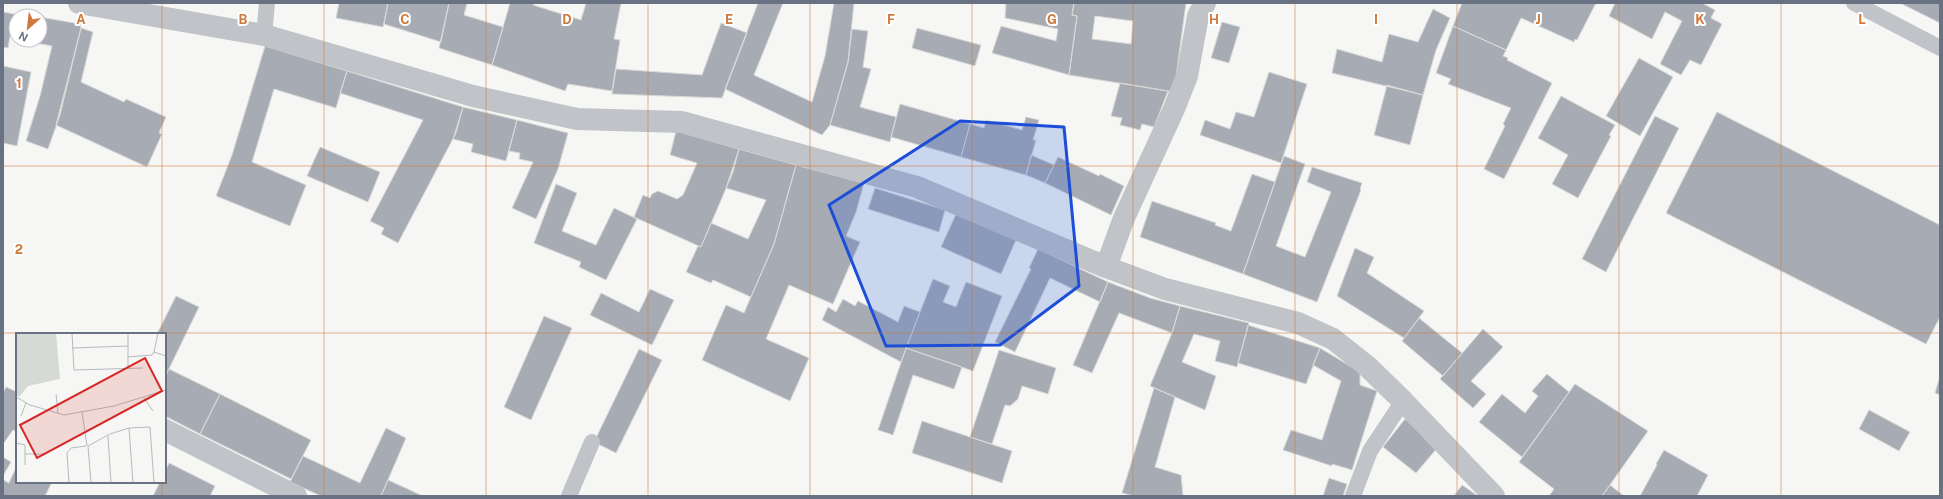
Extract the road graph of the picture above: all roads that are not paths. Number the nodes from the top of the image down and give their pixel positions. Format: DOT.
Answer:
graph roads {
  1 [pos="80,3"];
  2 [pos="267,3"];
  3 [pos="1205,3"];
  4 [pos="1854,3"];
  5 [pos="264,36"];
  6 [pos="1940,48"];
  7 [pos="1106,267"];
  8 [pos="1403,401"];
  9 [pos="166,431"];
  10 [pos="592,442"];
  11 [pos="265,489"];
  12 [pos="296,496"];
  13 [pos="569,496"];
  14 [pos="1353,496"];
  15 [pos="1494,496"];
  1 -- 5 [label="street"];
  2 -- 5 [label="lane"];
  3 -- 7 [label="street"];
  4 -- 6 [label="lane"];
  5 -- 7 [label="street"];
  7 -- 8 [label="street"];
  8 -- 14 [label="lane"];
  8 -- 15 [label="street"];
  9 -- 11 [label="street"];
  10 -- 13 [label="lane"];
  11 -- 12 [label="street"];
}
